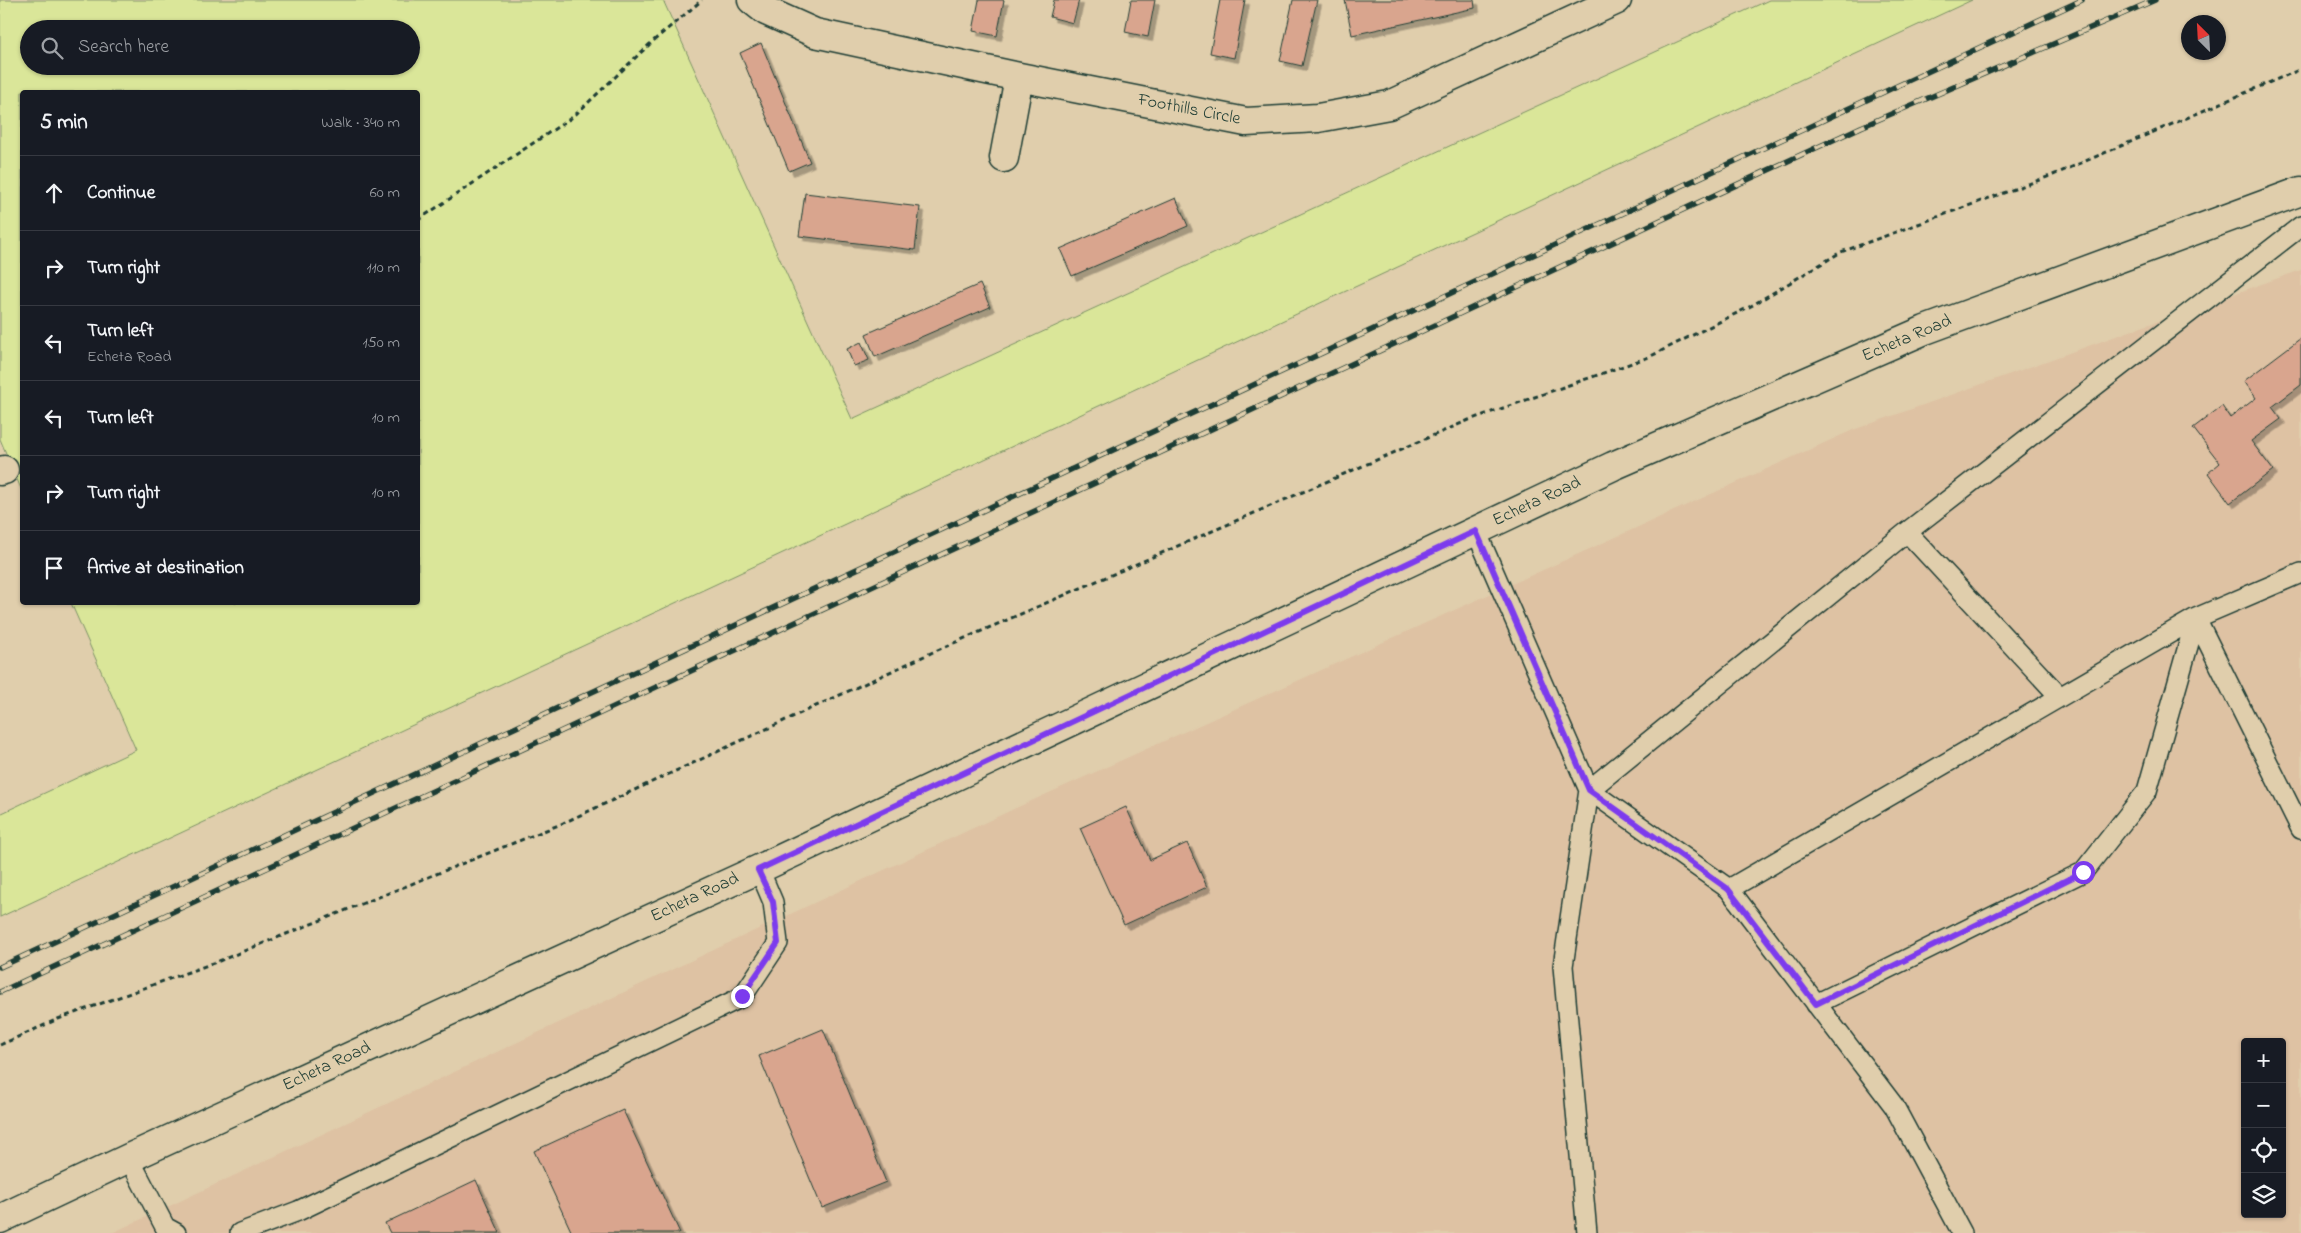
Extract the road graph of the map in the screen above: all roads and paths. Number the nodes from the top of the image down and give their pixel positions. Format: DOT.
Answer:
graph roads {
  1 [pos="702,0"];
  2 [pos="752,0"];
  3 [pos="1617,0"];
  4 [pos="2301,69"];
  5 [pos="1019,77"];
  6 [pos="1004,158"];
  7 [pos="2301,191"];
  8 [pos="420,219"];
  9 [pos="2301,226"];
  10 [pos="1476,531"];
  11 [pos="1907,532"];
  12 [pos="2301,573"];
  13 [pos="2196,618"];
  14 [pos="2060,697"];
  15 [pos="1589,790"];
  16 [pos="2301,828"];
  17 [pos="758,870"];
  18 [pos="1728,889"];
  19 [pos="1816,1004"];
  20 [pos="0,1045"];
  21 [pos="129,1158"];
  22 [pos="0,1219"];
  23 [pos="176,1233"];
  24 [pos="240,1233"];
  25 [pos="1587,1233"];
  26 [pos="1962,1233"];
  1 -- 8 [label="path"];
  2 -- 5 [label="street, Foothills Circle"];
  3 -- 5 [label="street, Foothills Circle"];
  4 -- 20 [label="path"];
  5 -- 6 [label="street"];
  7 -- 10 [label="street, Echeta Road"];
  9 -- 11 [label="lane"];
  10 -- 15 [label="lane"];
  10 -- 17 [label="street, Echeta Road"];
  11 -- 14 [label="lane"];
  11 -- 15 [label="lane"];
  12 -- 13 [label="lane"];
  13 -- 14 [label="lane"];
  13 -- 16 [label="lane"];
  13 -- 19 [label="lane"];
  14 -- 18 [label="lane"];
  15 -- 18 [label="lane"];
  15 -- 25 [label="lane"];
  17 -- 21 [label="street, Echeta Road"];
  17 -- 24 [label="lane"];
  18 -- 19 [label="lane"];
  19 -- 26 [label="lane"];
  21 -- 22 [label="street, Echeta Road"];
  21 -- 23 [label="lane"];
}
